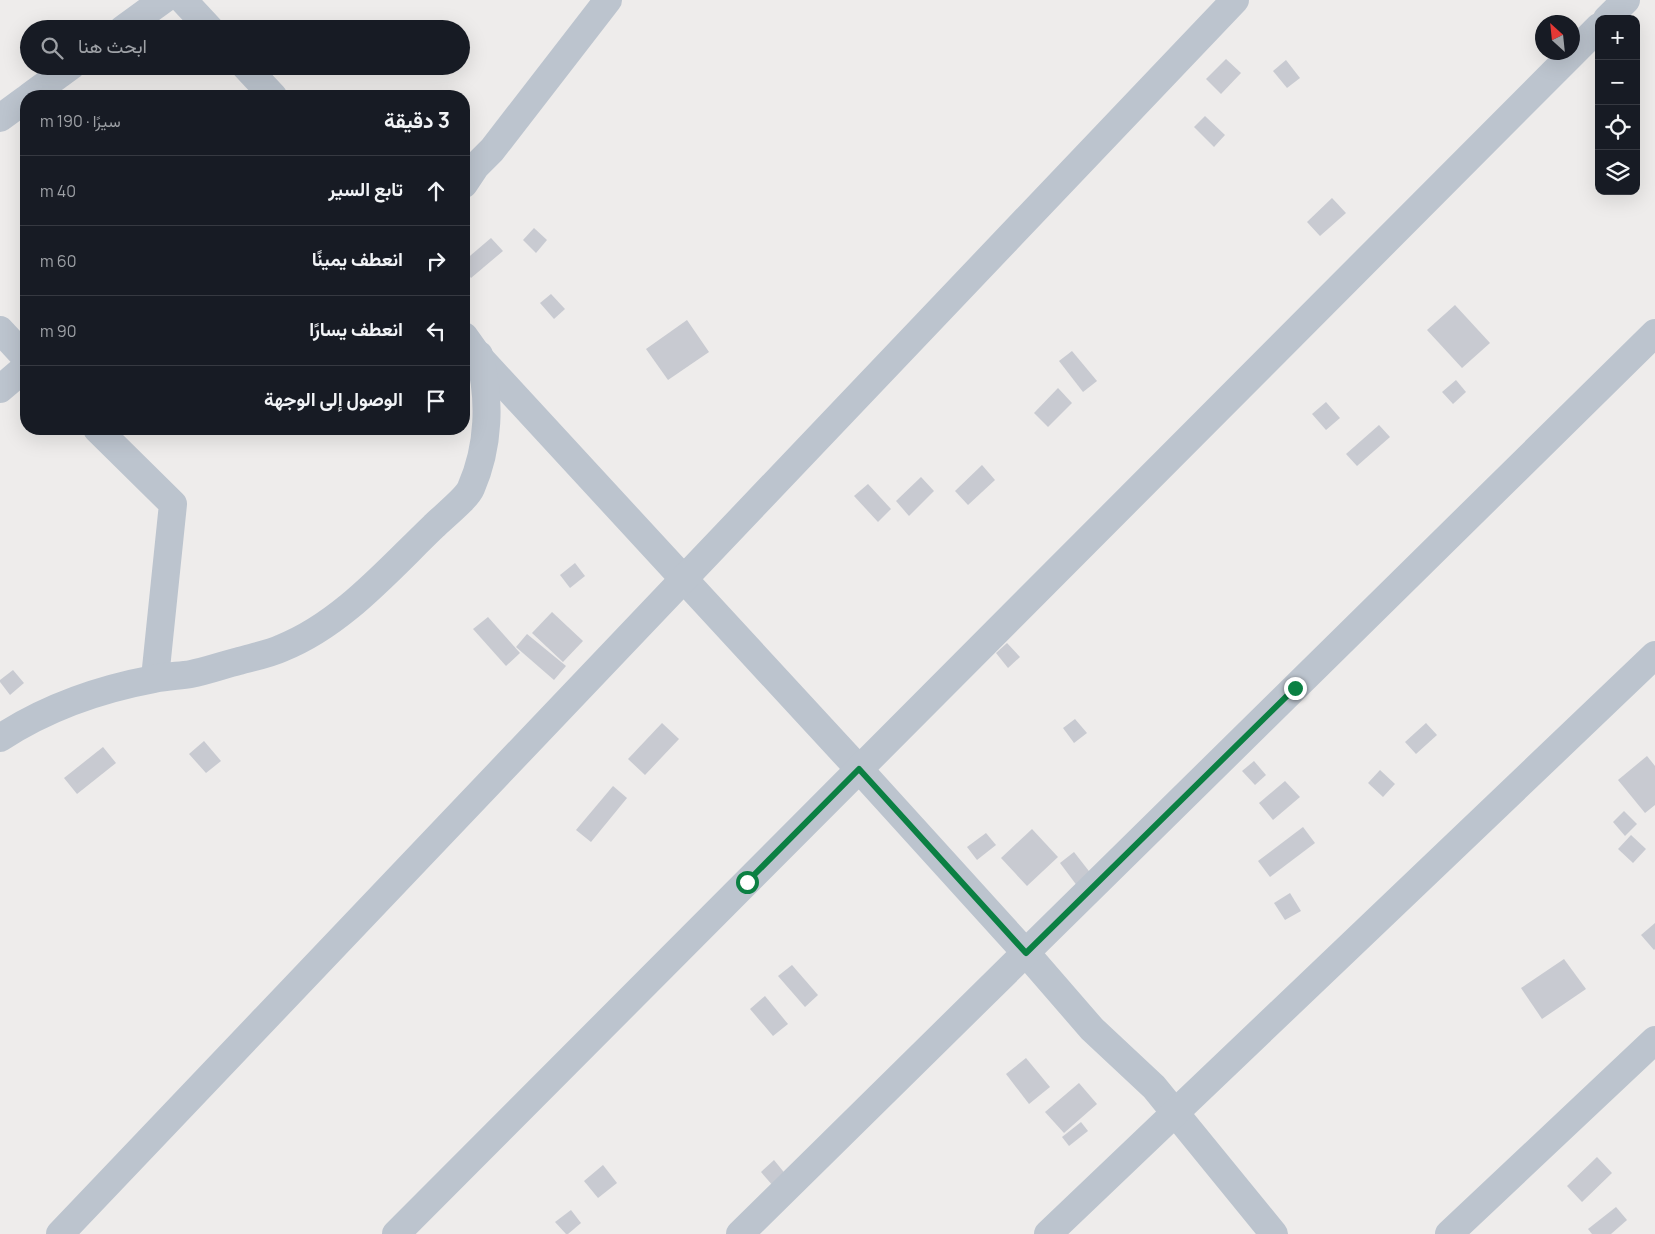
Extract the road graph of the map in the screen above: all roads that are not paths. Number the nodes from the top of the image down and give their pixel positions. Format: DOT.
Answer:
graph roads {
  1 [pos="163,0"];
  2 [pos="183,0"];
  3 [pos="608,0"];
  4 [pos="1235,0"];
  5 [pos="1626,0"];
  6 [pos="1611,15"];
  7 [pos="135,20"];
  8 [pos="202,20"];
  9 [pos="1595,31"];
  10 [pos="59,75"];
  11 [pos="254,75"];
  12 [pos="38,90"];
  13 [pos="268,90"];
  14 [pos="20,103"];
  15 [pos="0,118"];
  16 [pos="470,175"];
  17 [pos="0,330"];
  18 [pos="470,332"];
  19 [pos="1655,333"];
  20 [pos="472,346"];
  21 [pos="20,352"];
  22 [pos="20,372"];
  23 [pos="0,389"];
  24 [pos="104,435"];
  25 [pos="683,580"];
  26 [pos="1655,655"];
  27 [pos="155,678"];
  28 [pos="0,738"];
  29 [pos="859,769"];
  30 [pos="1026,953"];
  31 [pos="1655,1040"];
  32 [pos="1175,1113"];
  33 [pos="60,1234"];
  34 [pos="396,1234"];
  35 [pos="740,1234"];
  36 [pos="1048,1234"];
  37 [pos="1274,1234"];
  38 [pos="1449,1234"];
  1 -- 7 [label="street"];
  2 -- 8 [label="street"];
  3 -- 16 [label="street"];
  4 -- 25 [label="street"];
  5 -- 6 [label="street"];
  9 -- 29 [label="street"];
  10 -- 12 [label="street"];
  11 -- 13 [label="street"];
  14 -- 15 [label="street"];
  17 -- 21 [label="street"];
  18 -- 20 [label="street"];
  19 -- 30 [label="street"];
  20 -- 25 [label="street"];
  20 -- 27 [label="street"];
  22 -- 23 [label="street"];
  24 -- 27 [label="street"];
  25 -- 29 [label="street"];
  25 -- 33 [label="street"];
  26 -- 32 [label="street"];
  27 -- 28 [label="street"];
  29 -- 30 [label="street"];
  29 -- 34 [label="street"];
  30 -- 32 [label="street"];
  30 -- 35 [label="street"];
  31 -- 38 [label="street"];
  32 -- 36 [label="street"];
  32 -- 37 [label="street"];
}
